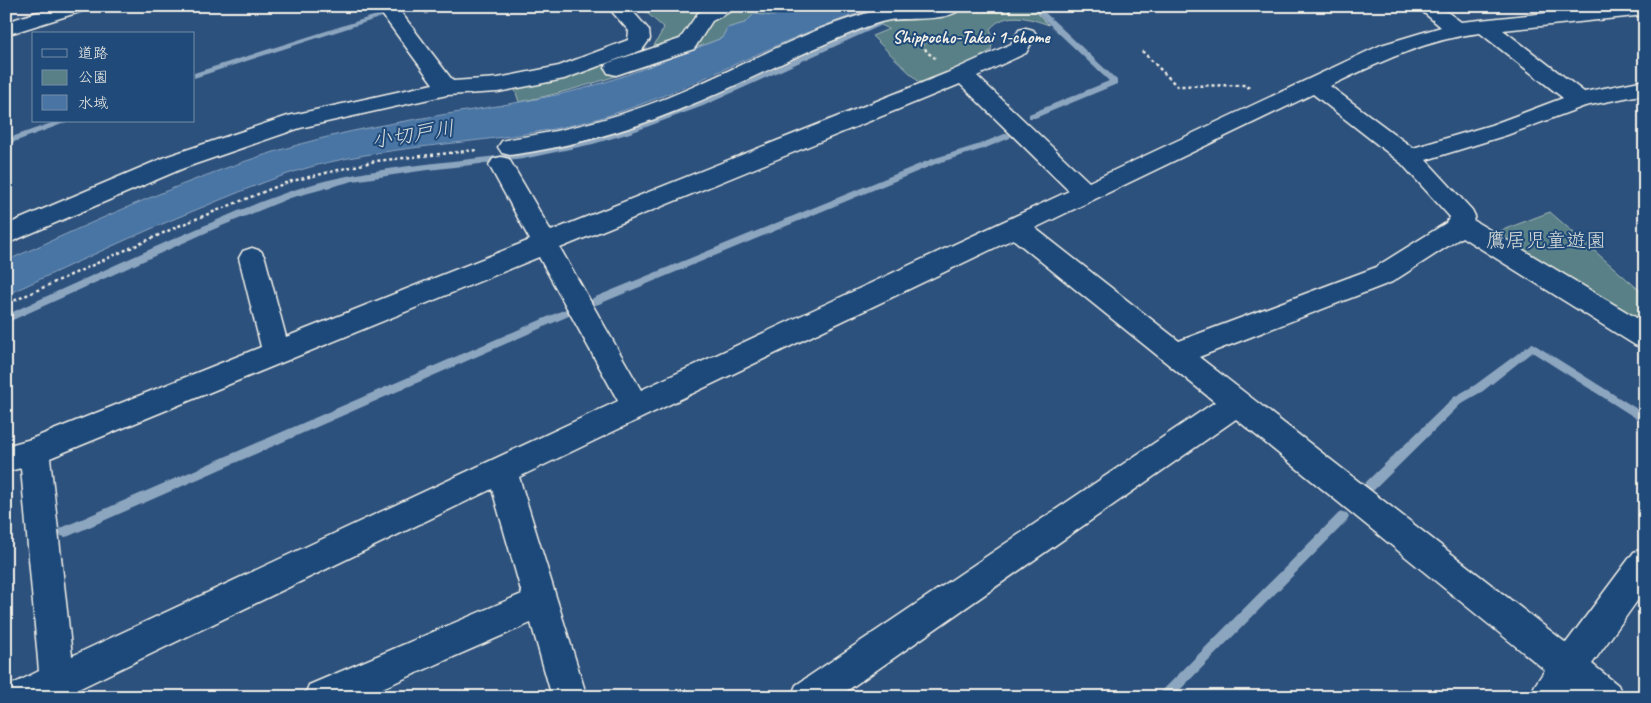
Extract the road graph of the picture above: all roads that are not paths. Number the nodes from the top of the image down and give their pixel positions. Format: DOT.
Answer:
graph roads {
  1 [pos="79,6"];
  2 [pos="617,6"];
  3 [pos="726,6"];
  4 [pos="953,6"];
  5 [pos="1426,6"];
  6 [pos="1645,9"];
  7 [pos="390,11"];
  8 [pos="869,13"];
  9 [pos="1483,25"];
  10 [pos="6,29"];
  11 [pos="1457,29"];
  12 [pos="1026,34"];
  13 [pos="959,76"];
  14 [pos="1315,85"];
  15 [pos="1645,87"];
  16 [pos="447,88"];
  17 [pos="515,95"];
  18 [pos="1580,100"];
  19 [pos="1409,157"];
  20 [pos="1086,193"];
  21 [pos="1460,224"];
  22 [pos="1016,227"];
  23 [pos="6,235"];
  24 [pos="546,243"];
  25 [pos="252,258"];
  26 [pos="1645,337"];
  27 [pos="276,353"];
  28 [pos="1176,354"];
  29 [pos="1237,402"];
  30 [pos="635,406"];
  31 [pos="20,455"];
  32 [pos="502,471"];
  33 [pos="1645,563"];
  34 [pos="541,602"];
  35 [pos="1570,667"];
  36 [pos="57,680"];
  37 [pos="23,697"];
  38 [pos="321,697"];
  39 [pos="570,697"];
  40 [pos="808,697"];
  41 [pos="1547,697"];
  42 [pos="1606,697"];
  1 -- 10 [label="street"];
  2 -- 16 [label="street"];
  3 -- 17 [label="street"];
  4 -- 8 [label="street"];
  5 -- 11 [label="street"];
  6 -- 9 [label="street"];
  7 -- 16 [label="street"];
  8 -- 24 [label="street"];
  9 -- 11 [label="street"];
  9 -- 18 [label="street"];
  11 -- 14 [label="street"];
  12 -- 13 [label="street"];
  13 -- 20 [label="street"];
  13 -- 24 [label="street"];
  14 -- 19 [label="street"];
  14 -- 20 [label="street"];
  15 -- 18 [label="street"];
  16 -- 23 [label="street"];
  18 -- 19 [label="street"];
  19 -- 21 [label="street"];
  20 -- 22 [label="street"];
  21 -- 26 [label="street"];
  21 -- 28 [label="street"];
  22 -- 28 [label="street"];
  22 -- 30 [label="street"];
  24 -- 27 [label="street"];
  24 -- 30 [label="street"];
  25 -- 27 [label="street"];
  27 -- 31 [label="street"];
  28 -- 29 [label="street"];
  29 -- 35 [label="street"];
  29 -- 40 [label="street"];
  30 -- 32 [label="street"];
  31 -- 36 [label="street"];
  32 -- 34 [label="street"];
  32 -- 36 [label="street"];
  33 -- 35 [label="street"];
  34 -- 38 [label="street"];
  34 -- 39 [label="street"];
  35 -- 41 [label="street"];
  35 -- 42 [label="street"];
  36 -- 37 [label="street"];
}
